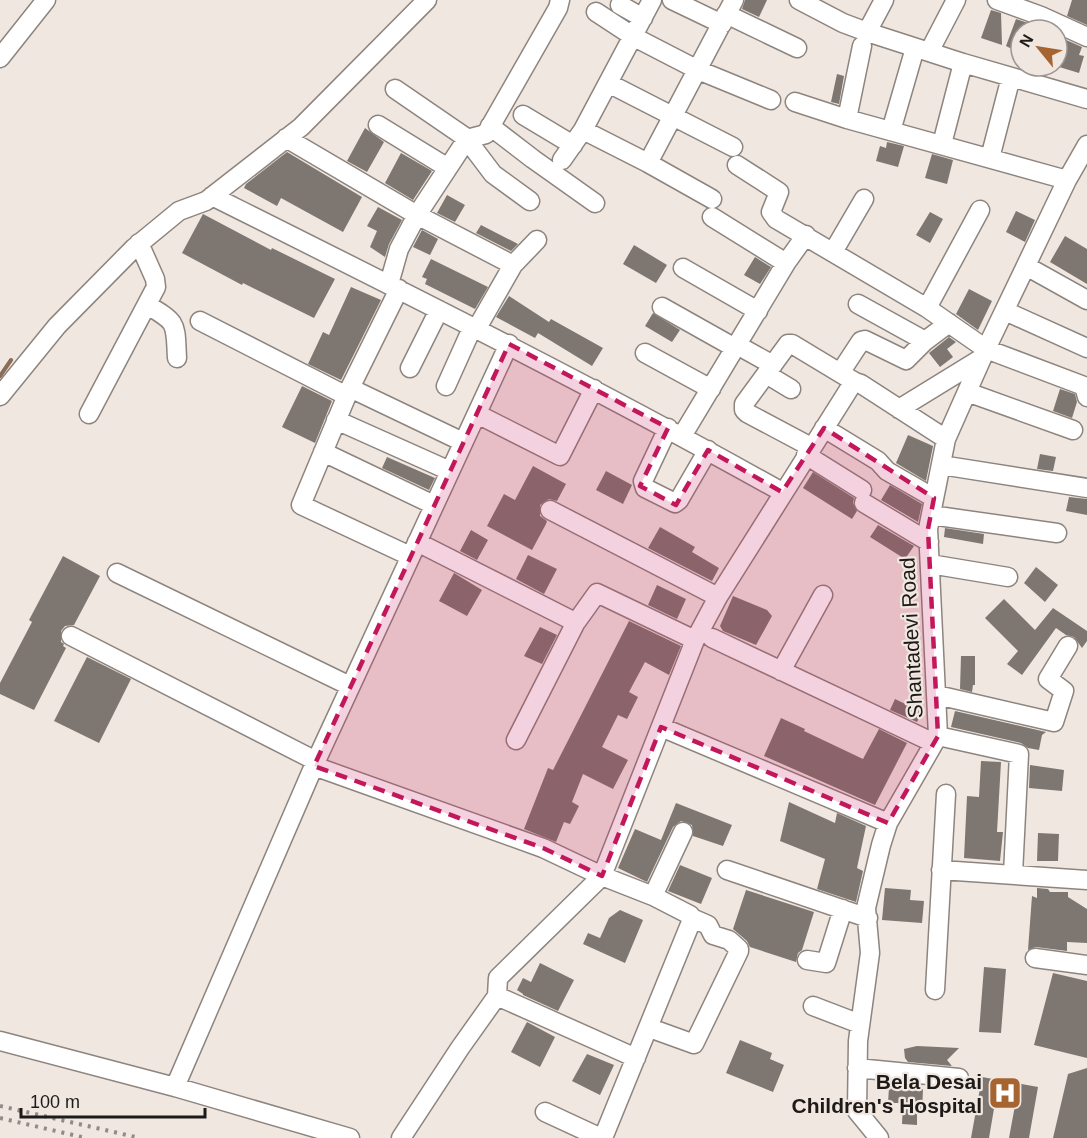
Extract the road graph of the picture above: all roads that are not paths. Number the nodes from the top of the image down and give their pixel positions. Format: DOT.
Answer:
graph roads {
  1 [pos="46,0"];
  2 [pos="427,0"];
  3 [pos="560,0"];
  4 [pos="652,0"];
  5 [pos="672,0"];
  6 [pos="800,0"];
  7 [pos="884,0"];
  8 [pos="956,0"];
  9 [pos="997,0"];
  10 [pos="622,3"];
  11 [pos="727,13"];
  12 [pos="643,18"];
  13 [pos="634,37"];
  14 [pos="1087,37"];
  15 [pos="865,39"];
  16 [pos="797,48"];
  17 [pos="922,50"];
  18 [pos="0,58"];
  19 [pos="963,63"];
  20 [pos="698,70"];
  21 [pos="1009,76"];
  22 [pos="1011,78"];
  23 [pos="1014,78"];
  24 [pos="608,83"];
  25 [pos="395,89"];
  26 [pos="1087,99"];
  27 [pos="771,100"];
  28 [pos="795,102"];
  29 [pos="523,115"];
  30 [pos="672,117"];
  31 [pos="847,119"];
  32 [pos="378,124"];
  33 [pos="490,126"];
  34 [pos="891,131"];
  35 [pos="286,138"];
  36 [pos="467,139"];
  37 [pos="942,144"];
  38 [pos="573,145"];
  39 [pos="733,147"];
  40 [pos="1084,151"];
  41 [pos="990,158"];
  42 [pos="648,163"];
  43 [pos="737,165"];
  44 [pos="448,168"];
  45 [pos="1067,180"];
  46 [pos="212,196"];
  47 [pos="864,199"];
  48 [pos="530,201"];
  49 [pos="595,203"];
  50 [pos="980,210"];
  51 [pos="417,215"];
  52 [pos="806,235"];
  53 [pos="537,240"];
  54 [pos="139,243"];
  55 [pos="833,252"];
  56 [pos="786,263"];
  57 [pos="513,265"];
  58 [pos="1026,266"];
  59 [pos="683,268"];
  60 [pos="394,287"];
  61 [pos="1087,300"];
  62 [pos="858,304"];
  63 [pos="147,305"];
  64 [pos="662,307"];
  65 [pos="927,308"];
  66 [pos="440,309"];
  67 [pos="758,311"];
  68 [pos="1005,311"];
  69 [pos="200,321"];
  70 [pos="949,323"];
  71 [pos="475,327"];
  72 [pos="924,341"];
  73 [pos="509,344"];
  74 [pos="736,346"];
  75 [pos="1087,348"];
  76 [pos="645,353"];
  77 [pos="984,354"];
  78 [pos="177,358"];
  79 [pos="410,368"];
  80 [pos="769,369"];
  81 [pos="848,377"];
  82 [pos="446,386"];
  83 [pos="594,389"];
  84 [pos="711,389"];
  85 [pos="791,389"];
  86 [pos="348,392"];
  87 [pos="967,392"];
  88 [pos="0,396"];
  89 [pos="1087,397"];
  90 [pos="899,409"];
  91 [pos="89,414"];
  92 [pos="477,414"];
  93 [pos="336,420"];
  94 [pos="824,428"];
  95 [pos="1073,430"];
  96 [pos="675,432"];
  97 [pos="946,439"];
  98 [pos="464,442"];
  99 [pos="708,450"];
  100 [pos="809,451"];
  101 [pos="323,452"];
  102 [pos="941,465"];
  103 [pos="450,471"];
  104 [pos="1087,488"];
  105 [pos="782,492"];
  106 [pos="434,505"];
  107 [pos="933,506"];
  108 [pos="550,510"];
  109 [pos="1056,533"];
  110 [pos="929,542"];
  111 [pos="414,549"];
  112 [pos="930,564"];
  113 [pos="117,573"];
  114 [pos="1008,577"];
  115 [pos="823,595"];
  116 [pos="717,597"];
  117 [pos="576,622"];
  118 [pos="71,636"];
  119 [pos="704,639"];
  120 [pos="1068,646"];
  121 [pos="781,671"];
  122 [pos="350,686"];
  123 [pos="937,695"];
  124 [pos="661,727"];
  125 [pos="516,740"];
  126 [pos="936,740"];
  127 [pos="315,763"];
  128 [pos="945,794"];
  129 [pos="888,823"];
  130 [pos="683,832"];
  131 [pos="727,870"];
  132 [pos="941,870"];
  133 [pos="1013,874"];
  134 [pos="602,876"];
  135 [pos="1087,880"];
  136 [pos="653,896"];
  137 [pos="843,909"];
  138 [pos="692,918"];
  139 [pos="868,918"];
  140 [pos="1035,958"];
  141 [pos="807,960"];
  142 [pos="1087,965"];
  143 [pos="935,990"];
  144 [pos="497,996"];
  145 [pos="813,1006"];
  146 [pos="860,1024"];
  147 [pos="658,1031"];
  148 [pos="0,1041"];
  149 [pos="636,1058"];
  150 [pos="857,1068"];
  151 [pos="959,1078"];
  152 [pos="174,1087"];
  153 [pos="545,1112"];
  154 [pos="350,1138"];
  155 [pos="400,1138"];
  156 [pos="602,1138"];
  157 [pos="879,1138"];
  1 -- 18 [label="street"];
  2 -- 35 [label="street"];
  3 -- 33 [label="street"];
  4 -- 12 [label="street"];
  5 -- 11 [label="street"];
  6 -- 15 [label="street"];
  7 -- 15 [label="street"];
  8 -- 17 [label="street"];
  9 -- 14 [label="street"];
  10 -- 12 [label="street"];
  10 -- 13 [label="street"];
  11 -- 16 [label="street"];
  11 -- 20 [label="street"];
  12 -- 13 [label="street"];
  13 -- 20 [label="street"];
  13 -- 24 [label="street"];
  15 -- 17 [label="street"];
  15 -- 31 [label="street"];
  17 -- 19 [label="street"];
  17 -- 34 [label="street"];
  19 -- 21 [label="street"];
  19 -- 37 [label="street"];
  20 -- 27 [label="street"];
  20 -- 30 [label="street"];
  22 -- 41 [label="street"];
  23 -- 26 [label="street"];
  24 -- 30 [label="street"];
  24 -- 38 [label="street"];
  25 -- 36 [label="street"];
  28 -- 31 [label="street"];
  29 -- 38 [label="street"];
  30 -- 39 [label="street"];
  30 -- 42 [label="street"];
  31 -- 34 [label="street"];
  32 -- 44 [label="street"];
  33 -- 36 [label="street"];
  33 -- 49 [label="street"];
  34 -- 37 [label="street"];
  35 -- 46 [label="street"];
  35 -- 51 [label="street"];
  36 -- 44 [label="street"];
  36 -- 48 [label="street"];
  37 -- 41 [label="street"];
  38 -- 42 [label="street"];
  40 -- 45 [label="street, Shantadevi Road"];
  41 -- 45 [label="street"];
  42 -- 56 [label="street"];
  43 -- 52 [label="street"];
  44 -- 51 [label="street"];
  45 -- 58 [label="street, Shantadevi Road"];
  46 -- 54 [label="street"];
  46 -- 60 [label="street"];
  47 -- 55 [label="street"];
  50 -- 65 [label="street"];
  51 -- 57 [label="street"];
  51 -- 60 [label="street"];
  52 -- 55 [label="street"];
  52 -- 56 [label="street"];
  53 -- 57 [label="street"];
  54 -- 63 [label="street"];
  54 -- 88 [label="street"];
  55 -- 65 [label="street"];
  56 -- 67 [label="street"];
  57 -- 71 [label="street"];
  58 -- 61 [label="street"];
  58 -- 68 [label="street, Shantadevi Road"];
  59 -- 67 [label="street"];
  60 -- 66 [label="street"];
  60 -- 86 [label="street"];
  62 -- 72 [label="street"];
  63 -- 78 [label="street"];
  63 -- 91 [label="street"];
  64 -- 74 [label="street"];
  65 -- 70 [label="street"];
  66 -- 71 [label="street"];
  66 -- 79 [label="street"];
  67 -- 74 [label="street"];
  68 -- 75 [label="street"];
  68 -- 77 [label="street, Shantadevi Road"];
  69 -- 86 [label="street"];
  70 -- 72 [label="street"];
  70 -- 77 [label="street"];
  71 -- 73 [label="street"];
  71 -- 82 [label="street"];
  72 -- 81 [label="street"];
  73 -- 83 [label="street"];
  73 -- 92 [label="street"];
  74 -- 80 [label="street"];
  74 -- 84 [label="street"];
  76 -- 84 [label="street"];
  77 -- 87 [label="street, Shantadevi Road"];
  77 -- 89 [label="street"];
  77 -- 90 [label="street"];
  80 -- 81 [label="street"];
  80 -- 85 [label="street"];
  80 -- 100 [label="street"];
  81 -- 90 [label="street"];
  81 -- 94 [label="street"];
  83 -- 92 [label="street"];
  83 -- 96 [label="street"];
  84 -- 96 [label="street"];
  86 -- 93 [label="street"];
  86 -- 98 [label="street"];
  87 -- 95 [label="street"];
  87 -- 97 [label="street, Shantadevi Road"];
  90 -- 97 [label="street"];
  92 -- 98 [label="street"];
  93 -- 101 [label="street"];
  93 -- 103 [label="street"];
  94 -- 100 [label="street"];
  94 -- 107 [label="street"];
  96 -- 99 [label="street"];
  96 -- 99 [label="street"];
  97 -- 102 [label="street, Shantadevi Road"];
  98 -- 103 [label="street"];
  99 -- 105 [label="street"];
  100 -- 105 [label="street"];
  100 -- 110 [label="street"];
  101 -- 106 [label="street"];
  101 -- 111 [label="street"];
  102 -- 104 [label="street"];
  102 -- 107 [label="street, Shantadevi Road"];
  103 -- 106 [label="street"];
  105 -- 116 [label="street"];
  106 -- 111 [label="street"];
  107 -- 109 [label="street"];
  107 -- 110 [label="street, Shantadevi Road"];
  108 -- 116 [label="street"];
  110 -- 112 [label="street, Shantadevi Road"];
  111 -- 117 [label="street"];
  111 -- 122 [label="street"];
  112 -- 114 [label="street"];
  112 -- 123 [label="street, Shantadevi Road"];
  113 -- 122 [label="street"];
  115 -- 121 [label="street"];
  116 -- 119 [label="street"];
  117 -- 119 [label="street"];
  117 -- 125 [label="street"];
  118 -- 127 [label="street"];
  119 -- 121 [label="street"];
  119 -- 124 [label="street"];
  120 -- 123 [label="street"];
  121 -- 126 [label="street"];
  122 -- 127 [label="street"];
  123 -- 126 [label="street, Shantadevi Road"];
  124 -- 129 [label="street"];
  124 -- 134 [label="street"];
  126 -- 129 [label="street, Shantadevi Road"];
  126 -- 133 [label="street"];
  127 -- 134 [label="street"];
  127 -- 152 [label="street"];
  128 -- 132 [label="street"];
  129 -- 139 [label="street, Shantadevi Road"];
  130 -- 136 [label="street"];
  131 -- 137 [label="street"];
  132 -- 133 [label="street"];
  132 -- 143 [label="street"];
  133 -- 135 [label="street"];
  134 -- 136 [label="street"];
  134 -- 144 [label="street"];
  136 -- 138 [label="street"];
  137 -- 139 [label="street"];
  137 -- 141 [label="street"];
  138 -- 147 [label="street"];
  138 -- 149 [label="street"];
  139 -- 146 [label="street, Shantadevi Road"];
  140 -- 142 [label="street"];
  144 -- 149 [label="street"];
  144 -- 155 [label="street"];
  145 -- 146 [label="street"];
  146 -- 150 [label="street, Shantadevi Road"];
  148 -- 152 [label="street"];
  149 -- 156 [label="street"];
  150 -- 151 [label="street"];
  150 -- 157 [label="street, Shantadevi Road"];
  152 -- 154 [label="street"];
  153 -- 156 [label="street"];
}
